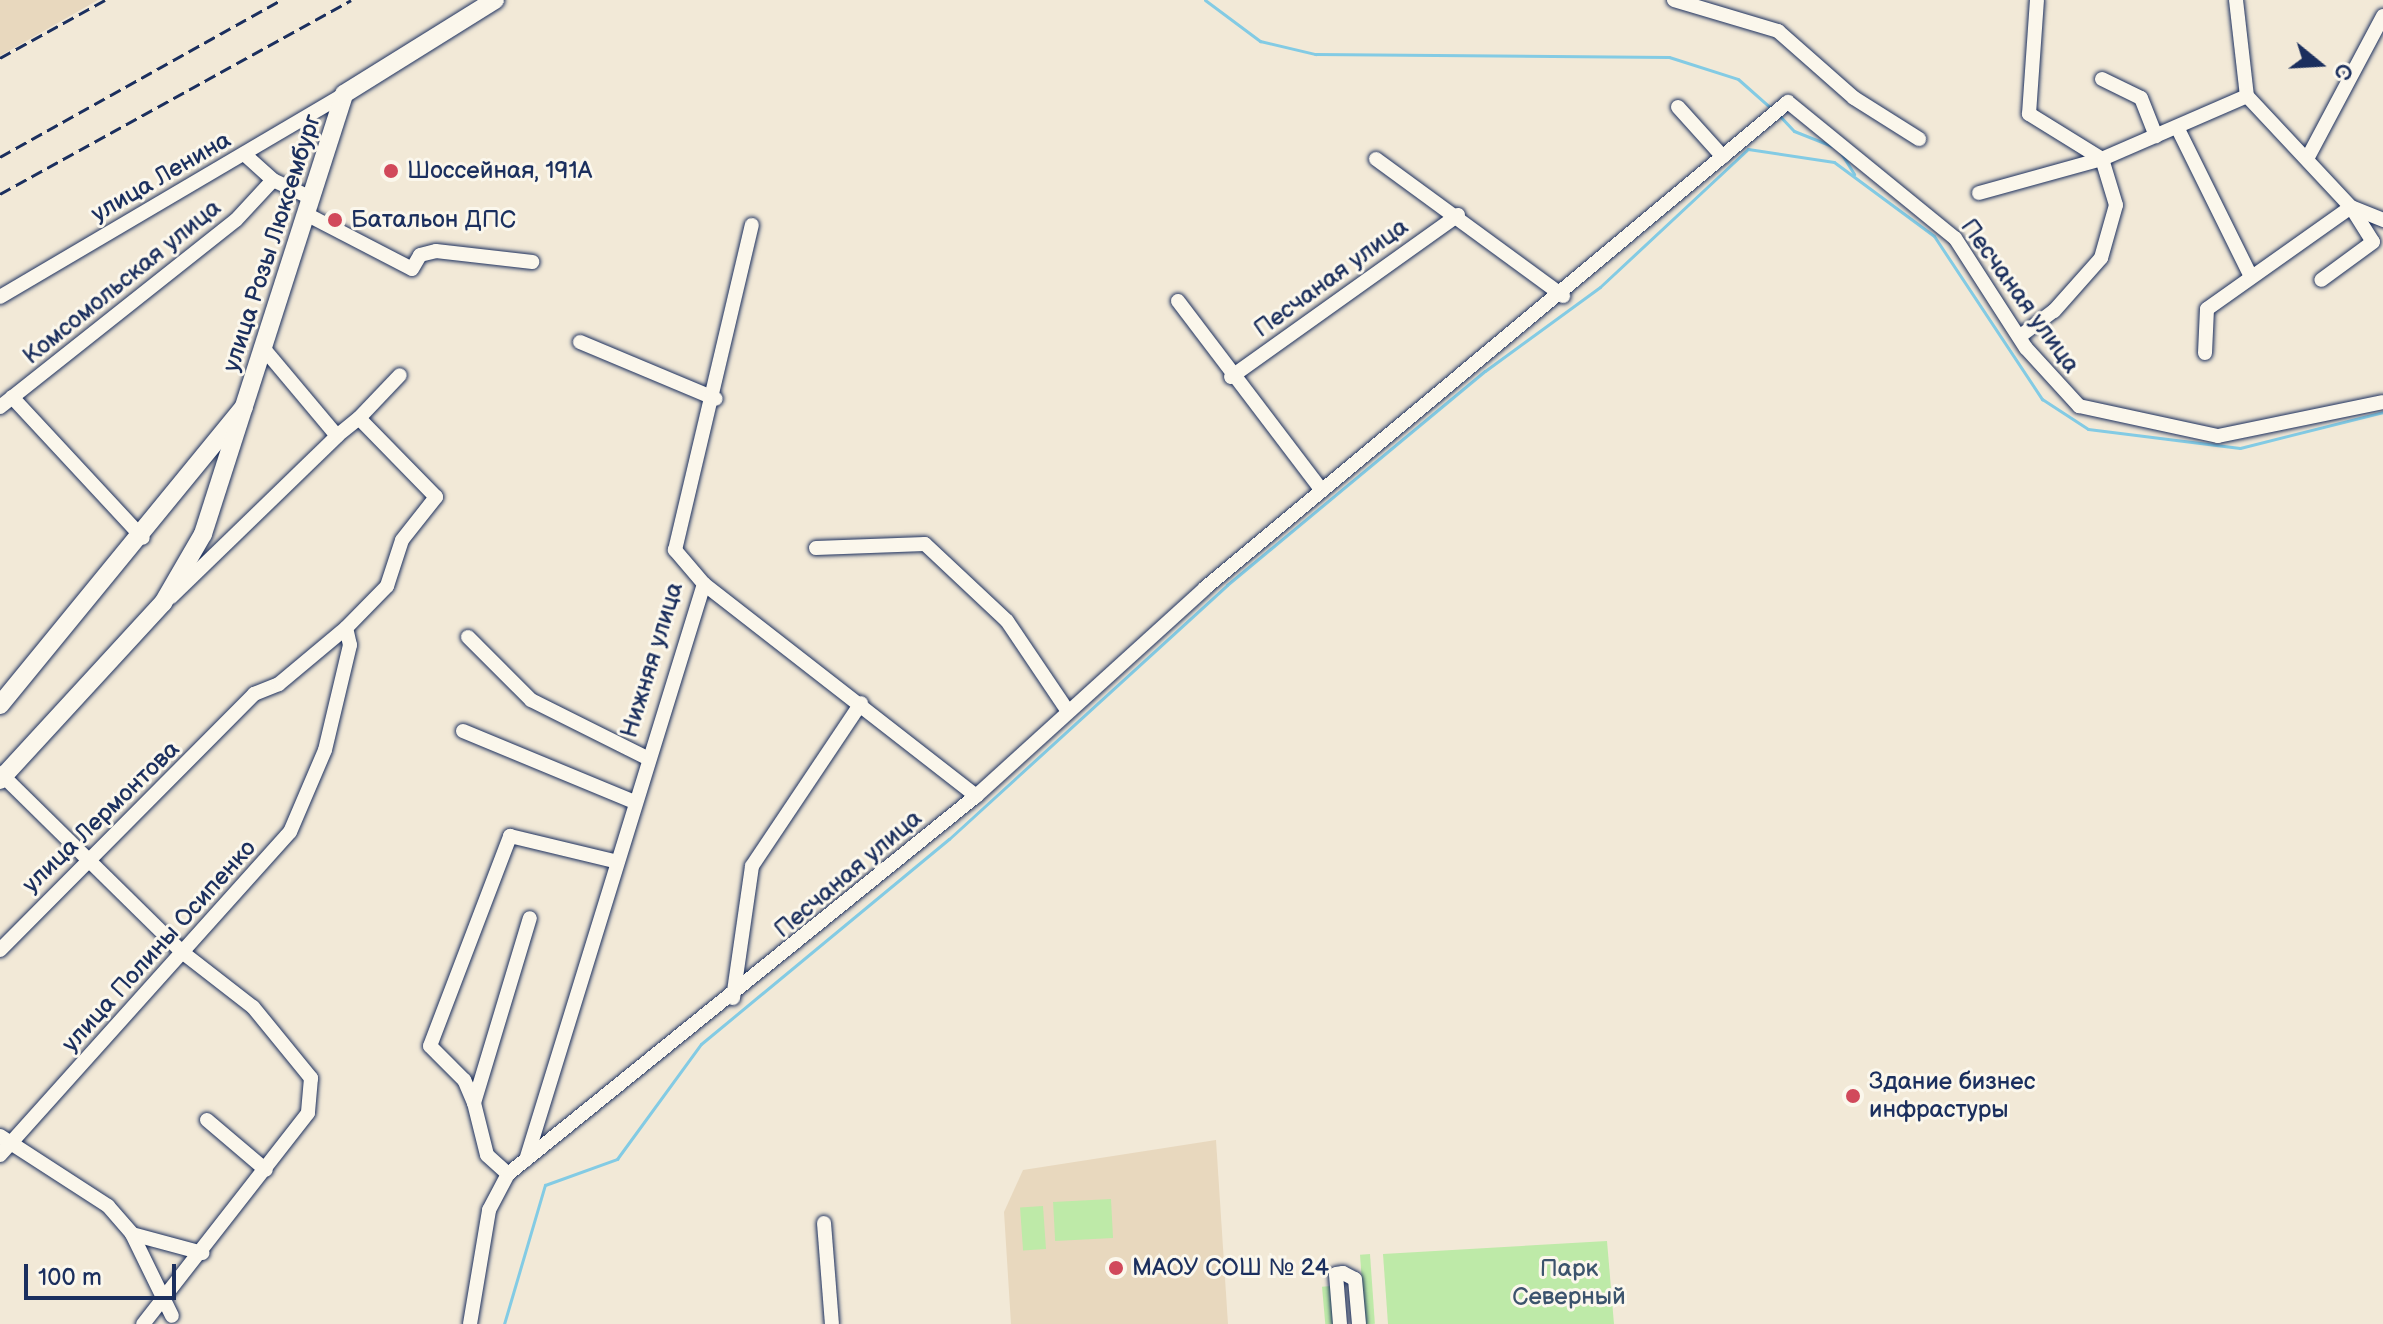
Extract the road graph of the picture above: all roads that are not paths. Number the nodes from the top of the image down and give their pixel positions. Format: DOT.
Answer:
graph roads {
  1 [pos="495,0"];
  2 [pos="1674,0"];
  3 [pos="2037,0"];
  4 [pos="2236,0"];
  5 [pos="2383,16"];
  6 [pos="2102,79"];
  7 [pos="344,94"];
  8 [pos="2247,96"];
  9 [pos="1678,107"];
  10 [pos="2178,129"];
  11 [pos="2156,136"];
  12 [pos="1919,139"];
  13 [pos="244,154"];
  14 [pos="1723,157"];
  15 [pos="1376,159"];
  16 [pos="2102,159"];
  17 [pos="2307,159"];
  18 [pos="273,180"];
  19 [pos="1979,193"];
  20 [pos="308,206"];
  21 [pos="2351,207"];
  22 [pos="1458,215"];
  23 [pos="2383,220"];
  24 [pos="752,225"];
  25 [pos="532,262"];
  26 [pos="2251,277"];
  27 [pos="2321,280"];
  28 [pos="1563,296"];
  29 [pos="0,297"];
  30 [pos="1178,301"];
  31 [pos="2023,334"];
  32 [pos="580,342"];
  33 [pos="264,349"];
  34 [pos="2205,353"];
  35 [pos="400,375"];
  36 [pos="1231,377"];
  37 [pos="12,397"];
  38 [pos="716,399"];
  39 [pos="2383,402"];
  40 [pos="0,407"];
  41 [pos="244,407"];
  42 [pos="359,418"];
  43 [pos="337,436"];
  44 [pos="1322,491"];
  45 [pos="143,538"];
  46 [pos="816,548"];
  47 [pos="704,584"];
  48 [pos="144,623"];
  49 [pos="346,628"];
  50 [pos="468,637"];
  51 [pos="861,703"];
  52 [pos="0,705"];
  53 [pos="1067,710"];
  54 [pos="463,731"];
  55 [pos="645,757"];
  56 [pos="1,776"];
  57 [pos="976,796"];
  58 [pos="632,801"];
  59 [pos="85,857"];
  60 [pos="614,861"];
  61 [pos="530,918"];
  62 [pos="0,950"];
  63 [pos="182,952"];
  64 [pos="733,998"];
  65 [pos="474,1103"];
  66 [pos="207,1120"];
  67 [pos="3,1145"];
  68 [pos="526,1160"];
  69 [pos="266,1170"];
  70 [pos="508,1174"];
  71 [pos="824,1223"];
  72 [pos="132,1234"];
  73 [pos="203,1253"];
  74 [pos="162,1303"];
  75 [pos="172,1316"];
  76 [pos="143,1324"];
  77 [pos="470,1324"];
  78 [pos="832,1324"];
  79 [pos="1340,1324"];
  80 [pos="1359,1324"];
  1 -- 7 [label="main road"];
  2 -- 12 [label="street"];
  3 -- 16 [label="street"];
  4 -- 8 [label="street"];
  5 -- 17 [label="street"];
  6 -- 11 [label="street"];
  7 -- 13 [label="street, улица Ленина"];
  7 -- 20 [label="main road, улица Розы Люксембург"];
  8 -- 10 [label="street"];
  8 -- 17 [label="street"];
  9 -- 14 [label="street"];
  10 -- 11 [label="street"];
  10 -- 26 [label="street"];
  11 -- 16 [label="street"];
  13 -- 18 [label="street"];
  13 -- 29 [label="street, улица Ленина"];
  14 -- 28 [label="street, Песчаная улица"];
  14 -- 31 [label="street, Песчаная улица"];
  15 -- 22 [label="street, Песчаная улица"];
  16 -- 19 [label="street"];
  16 -- 31 [label="street"];
  17 -- 21 [label="street"];
  18 -- 20 [label="street"];
  18 -- 37 [label="street, Комсомольская улица"];
  20 -- 25 [label="street"];
  20 -- 33 [label="main road, улица Розы Люксембург"];
  21 -- 23 [label="street"];
  21 -- 26 [label="street"];
  21 -- 27 [label="street"];
  22 -- 28 [label="street, Песчаная улица"];
  22 -- 36 [label="street, Песчаная улица"];
  24 -- 38 [label="street, Нижняя улица"];
  26 -- 34 [label="street"];
  28 -- 44 [label="street, Песчаная улица"];
  30 -- 36 [label="street"];
  31 -- 39 [label="street, Песчаная улица"];
  32 -- 38 [label="street"];
  33 -- 41 [label="main road, улица Розы Люксембург"];
  33 -- 43 [label="street"];
  35 -- 42 [label="street, улица Розы Люксембург"];
  36 -- 44 [label="street"];
  37 -- 40 [label="street, Комсомольская улица"];
  37 -- 45 [label="street"];
  38 -- 47 [label="street, Нижняя улица"];
  41 -- 45 [label="main road, улица Розы Люксембург"];
  41 -- 48 [label="main road, улица Розы Люксембург"];
  42 -- 43 [label="street, улица Розы Люксембург"];
  42 -- 49 [label="street, улица Лермонтова"];
  43 -- 48 [label="street, улица Розы Люксембург"];
  44 -- 53 [label="street, Песчаная улица"];
  45 -- 52 [label="main road, улица Розы Люксембург"];
  46 -- 53 [label="street"];
  47 -- 51 [label="street"];
  47 -- 55 [label="street, Нижняя улица"];
  48 -- 56 [label="main road, улица Розы Люксембург"];
  49 -- 59 [label="street, улица Лермонтова"];
  49 -- 63 [label="street, улица Полины Осипенко"];
  50 -- 55 [label="street, Нижняя улица"];
  51 -- 57 [label="street"];
  51 -- 64 [label="street"];
  53 -- 57 [label="street, Песчаная улица"];
  54 -- 58 [label="street"];
  55 -- 58 [label="street, Нижняя улица"];
  56 -- 59 [label="street"];
  57 -- 64 [label="street, Песчаная улица"];
  58 -- 60 [label="street, Нижняя улица"];
  59 -- 62 [label="street, улица Лермонтова"];
  59 -- 63 [label="street"];
  60 -- 65 [label="street"];
  60 -- 68 [label="street, Нижняя улица"];
  61 -- 65 [label="street"];
  63 -- 67 [label="street, улица Полины Осипенко"];
  63 -- 69 [label="street"];
  64 -- 68 [label="street, Песчаная улица"];
  65 -- 70 [label="street"];
  66 -- 69 [label="street"];
  67 -- 72 [label="street"];
  68 -- 70 [label="street, Песчаная улица"];
  69 -- 73 [label="street"];
  70 -- 77 [label="street, Песчаная улица"];
  71 -- 78 [label="street"];
  72 -- 73 [label="street"];
  72 -- 74 [label="street"];
  73 -- 74 [label="street"];
  74 -- 75 [label="street"];
  74 -- 76 [label="street"];
  79 -- 80 [label="street"];
}
